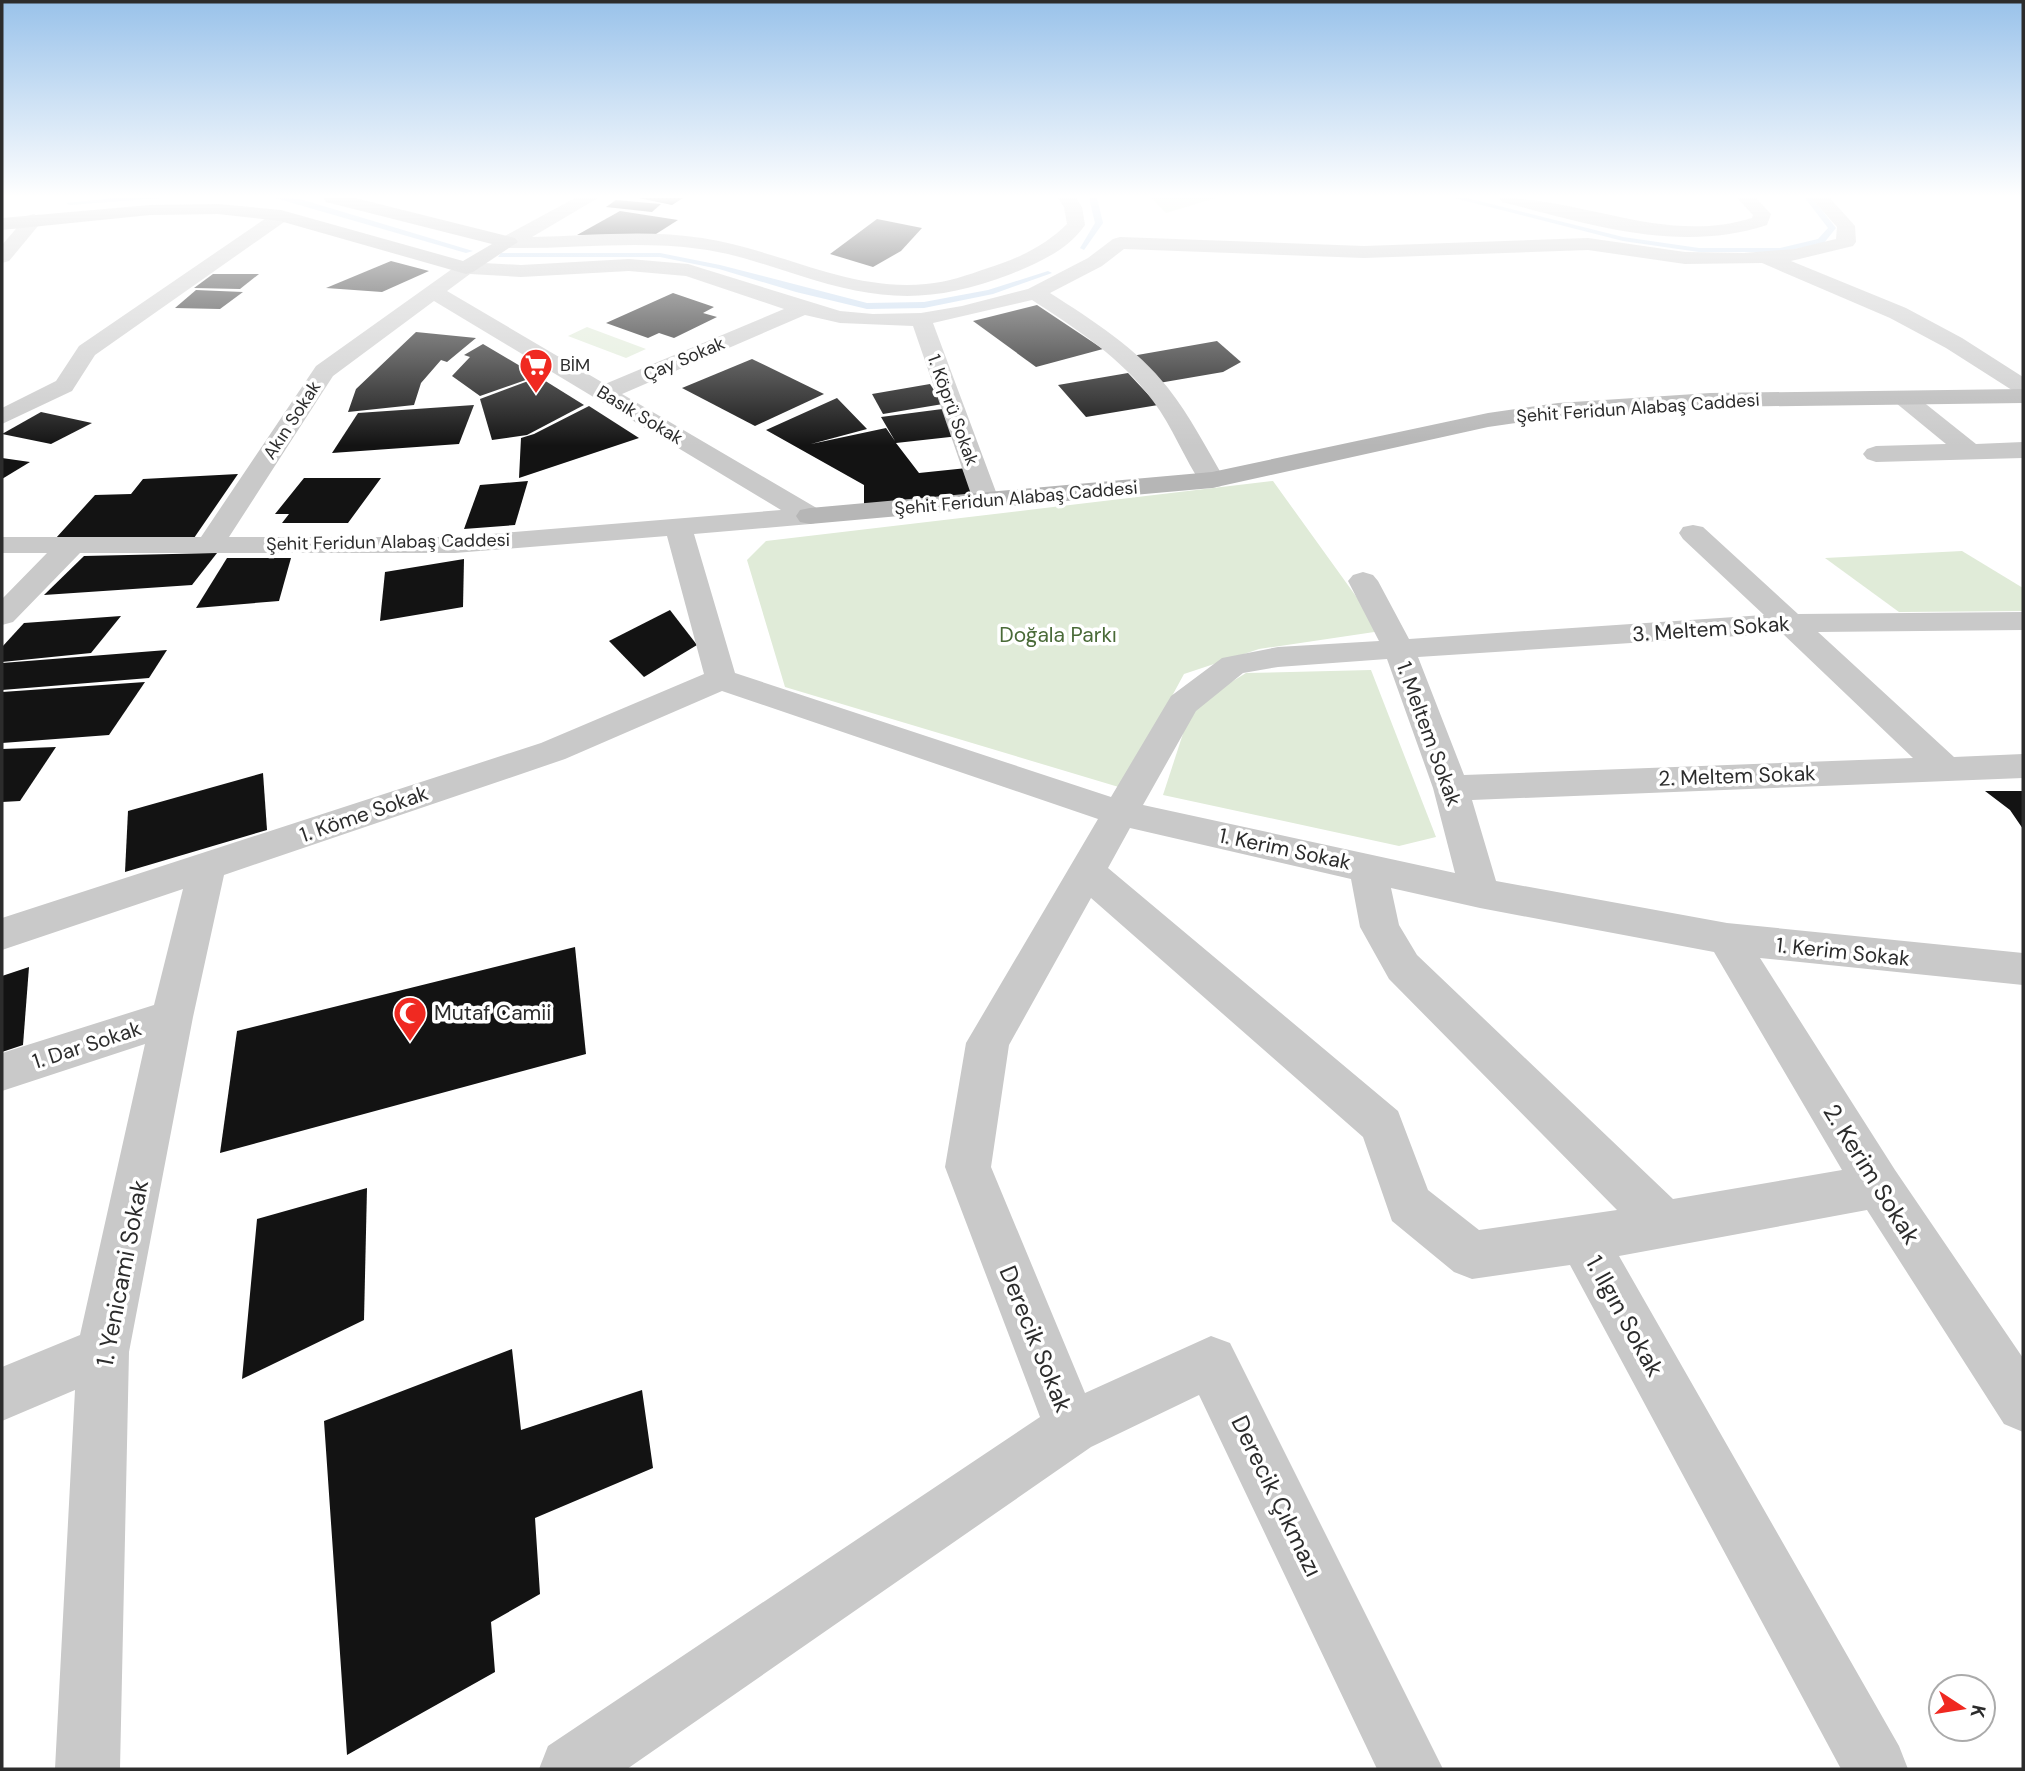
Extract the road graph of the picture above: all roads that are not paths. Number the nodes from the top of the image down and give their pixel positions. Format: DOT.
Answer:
graph roads {
  1 [pos="188,281"];
  2 [pos="449,281"];
  3 [pos="720,281"];
  4 [pos="841,281"];
  5 [pos="967,281"];
  6 [pos="1060,281"];
  7 [pos="1820,281"];
  8 [pos="433,292"];
  9 [pos="1035,293"];
  10 [pos="803,308"];
  11 [pos="921,319"];
  12 [pos="2023,387"];
  13 [pos="604,393"];
  14 [pos="2023,396"];
  15 [pos="1904,398"];
  16 [pos="2,417"];
  17 [pos="2023,450"];
  18 [pos="1972,452"];
  19 [pos="1876,454"];
  20 [pos="1212,480"];
  21 [pos="986,500"];
  22 [pos="810,516"];
  23 [pos="678,527"];
  24 [pos="1693,533"];
  25 [pos="2,545"];
  26 [pos="209,545"];
  27 [pos="70,547"];
  28 [pos="1363,581"];
  29 [pos="2,617"];
  30 [pos="2023,621"];
  31 [pos="1789,623"];
  32 [pos="1399,650"];
  33 [pos="721,679"];
  34 [pos="2023,766"];
  35 [pos="1945,768"];
  36 [pos="1451,788"];
  37 [pos="1119,813"];
  38 [pos="207,867"];
  39 [pos="1368,867"];
  40 [pos="1086,871"];
  41 [pos="1480,893"];
  42 [pos="2,934"];
  43 [pos="1727,939"];
  44 [pos="2023,969"];
  45 [pos="172,1017"];
  46 [pos="2,1072"];
  47 [pos="1878,1186"];
  48 [pos="1664,1224"];
  49 [pos="1583,1240"];
  50 [pos="103,1352"];
  51 [pos="2,1394"];
  52 [pos="2023,1405"];
  53 [pos="1072,1428"];
  54 [pos="87,1769"];
  55 [pos="571,1769"];
  56 [pos="1411,1769"];
  57 [pos="1876,1769"];
  1 -- 16 [label="street"];
  2 -- 8 [label="street, Akın Sokak"];
  3 -- 10 [label="street"];
  4 -- 5 [label="street"];
  6 -- 9 [label="street"];
  7 -- 12 [label="street"];
  8 -- 13 [label="street, Basık Sokak"];
  8 -- 26 [label="street, Akın Sokak"];
  9 -- 11 [label="street"];
  9 -- 20 [label="street"];
  10 -- 11 [label="street"];
  10 -- 13 [label="street, Çay Sokak"];
  11 -- 21 [label="street, 1. Köprü Sokak"];
  13 -- 22 [label="street, Basık Sokak"];
  14 -- 15 [label="street, Şehit Feridun Alabaş Caddesi"];
  15 -- 18 [label="street"];
  15 -- 20 [label="street, Şehit Feridun Alabaş Caddesi"];
  17 -- 18 [label="street"];
  18 -- 19 [label="street"];
  20 -- 21 [label="street, Şehit Feridun Alabaş Caddesi"];
  21 -- 22 [label="street, Şehit Feridun Alabaş Caddesi"];
  22 -- 23 [label="street, Şehit Feridun Alabaş Caddesi"];
  23 -- 26 [label="street, Şehit Feridun Alabaş Caddesi"];
  23 -- 33 [label="street"];
  24 -- 31 [label="street"];
  25 -- 27 [label="street, Şehit Feridun Alabaş Caddesi"];
  26 -- 27 [label="street, Şehit Feridun Alabaş Caddesi"];
  27 -- 29 [label="street"];
  28 -- 32 [label="street, 1. Meltem Sokak"];
  30 -- 31 [label="street, 3. Meltem Sokak"];
  31 -- 32 [label="street, 3. Meltem Sokak"];
  31 -- 35 [label="street"];
  32 -- 36 [label="street, 1. Meltem Sokak"];
  32 -- 37 [label="street, 3. Meltem Sokak"];
  33 -- 37 [label="street, 1. Kerim Sokak"];
  33 -- 38 [label="street, 1. Köme Sokak"];
  34 -- 35 [label="street, 2. Meltem Sokak"];
  35 -- 36 [label="street, 2. Meltem Sokak"];
  36 -- 41 [label="street, 1. Meltem Sokak"];
  37 -- 39 [label="street, 1. Kerim Sokak"];
  37 -- 40 [label="street, Derecik Sokak"];
  38 -- 42 [label="street, 1. Köme Sokak"];
  38 -- 45 [label="street, 1. Yenicami Sokak"];
  39 -- 41 [label="street, 1. Kerim Sokak"];
  39 -- 48 [label="street"];
  40 -- 49 [label="street"];
  40 -- 53 [label="street, Derecik Sokak"];
  41 -- 43 [label="street, 1. Kerim Sokak"];
  43 -- 44 [label="street, 1. Kerim Sokak"];
  43 -- 47 [label="street, 2. Kerim Sokak"];
  45 -- 46 [label="street, 1. Dar Sokak"];
  45 -- 50 [label="street, 1. Yenicami Sokak"];
  47 -- 48 [label="street, 1. Ilgın Sokak"];
  47 -- 52 [label="street, 2. Kerim Sokak"];
  48 -- 49 [label="street, 1. Ilgın Sokak"];
  49 -- 57 [label="street, 1. Ilgın Sokak"];
  50 -- 51 [label="street"];
  50 -- 54 [label="street, 1. Yenicami Sokak"];
  53 -- 55 [label="street, Derecik Sokak"];
  53 -- 56 [label="street, Derecik Çıkmazı"];
}
